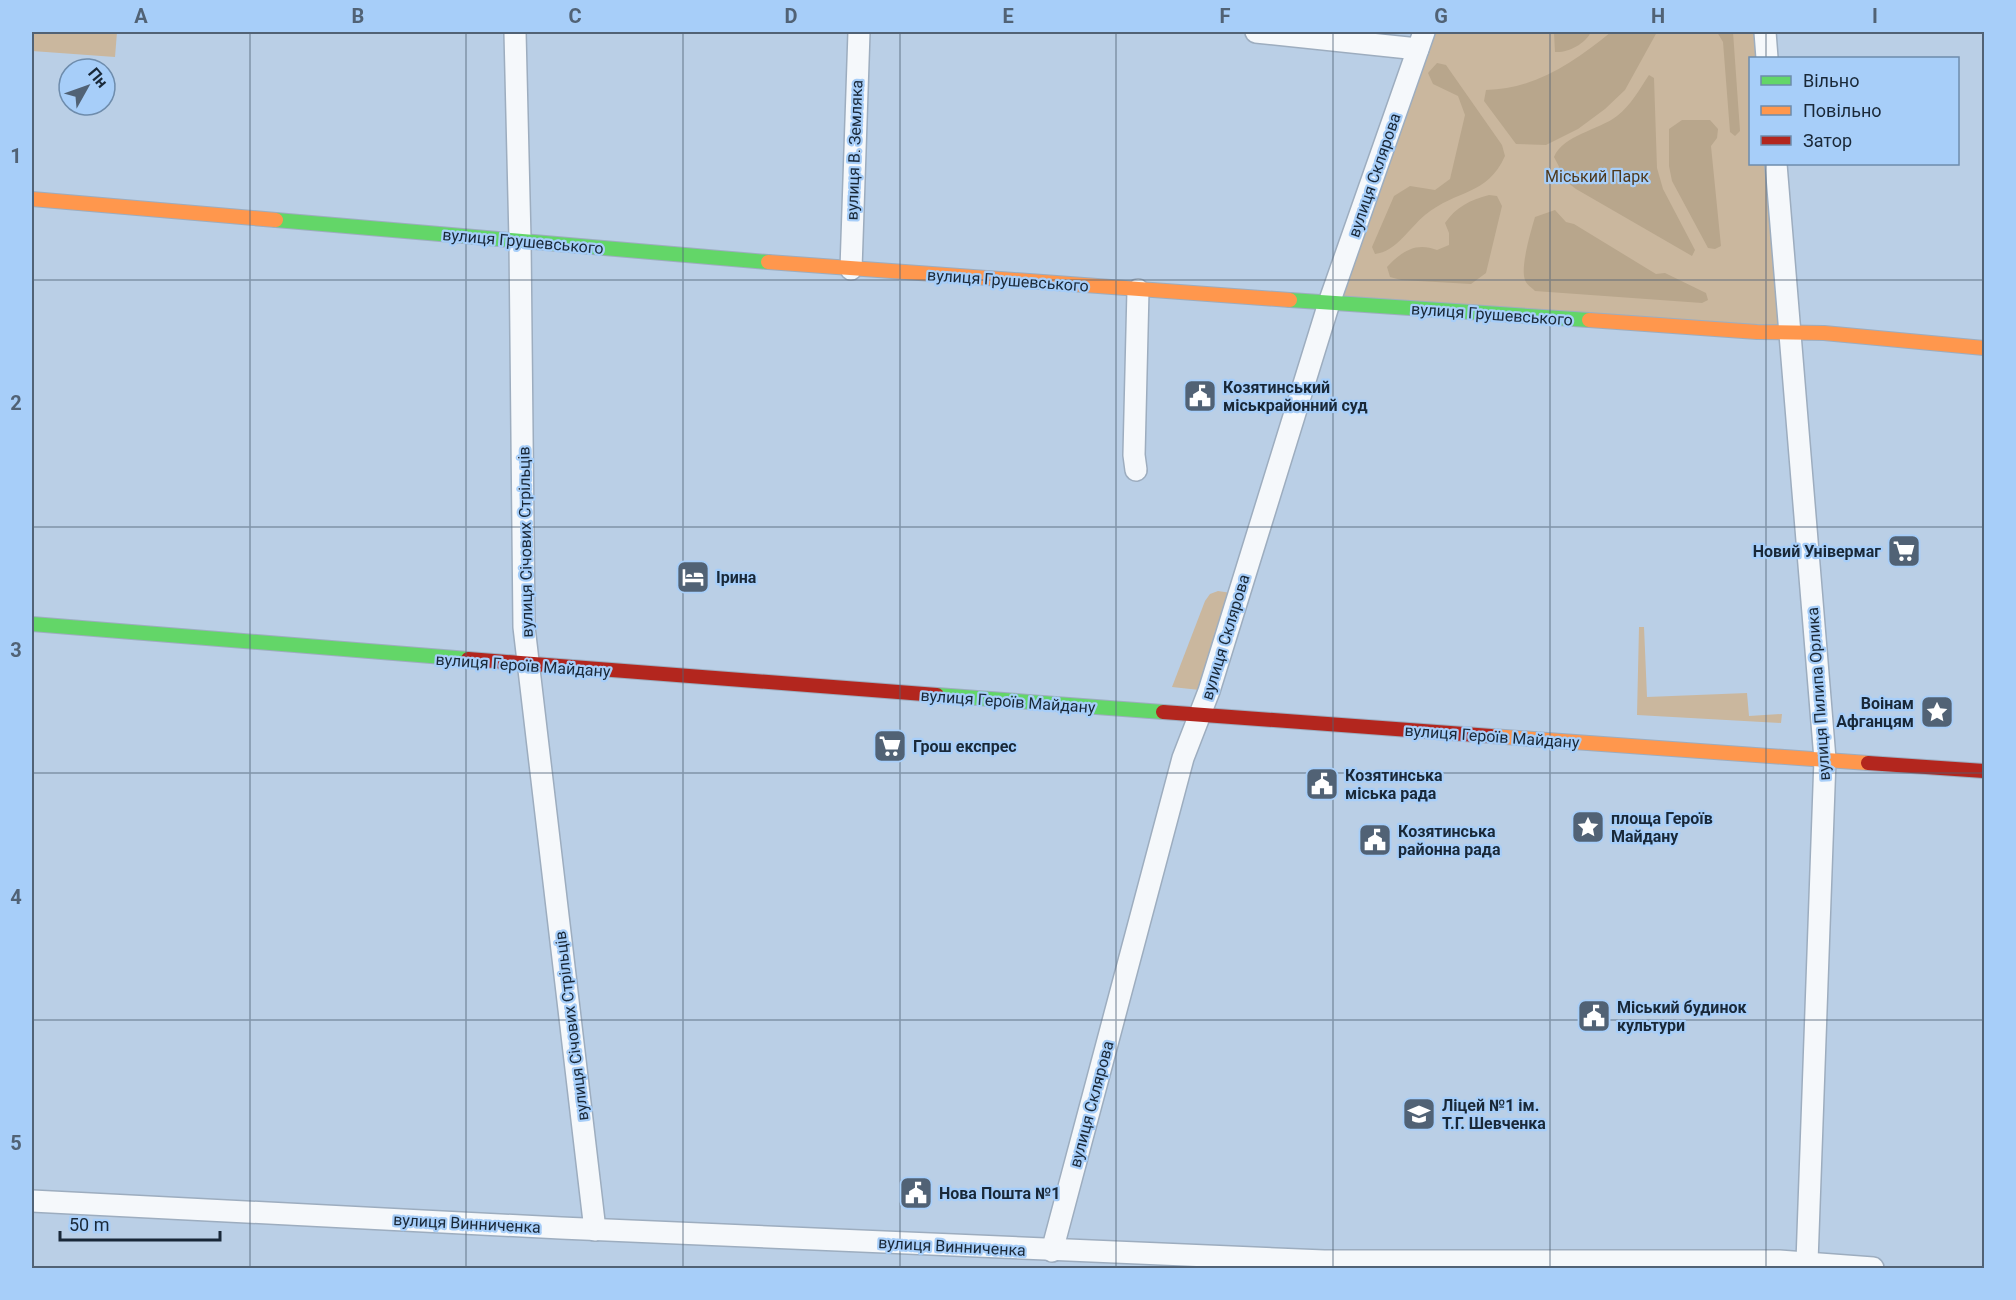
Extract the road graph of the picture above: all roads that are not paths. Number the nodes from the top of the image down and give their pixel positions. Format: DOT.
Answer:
graph roads {
  1 [pos="515,32"];
  2 [pos="859,32"];
  3 [pos="1256,32"];
  4 [pos="1765,32"];
  5 [pos="1421,40"];
  6 [pos="1767,57"];
  7 [pos="1776,165"];
  8 [pos="32,200"];
  9 [pos="520,240"];
  10 [pos="851,269"];
  11 [pos="1138,290"];
  12 [pos="1329,303"];
  13 [pos="1790,332"];
  14 [pos="1984,348"];
  15 [pos="1136,470"];
  16 [pos="32,624"];
  17 [pos="529,666"];
  18 [pos="1200,716"];
  19 [pos="1825,759"];
  20 [pos="1984,771"];
  21 [pos="32,1201"];
  22 [pos="595,1230"];
  23 [pos="1052,1251"];
  24 [pos="1807,1262"];
  25 [pos="1873,1269"];
  1 -- 9 [label="street, вулиця Січових Стрільців"];
  2 -- 10 [label="street, вулиця В. Земляка"];
  3 -- 5 [label="street"];
  4 -- 6 [label="street"];
  5 -- 12 [label="street, вулиця Склярова"];
  7 -- 13 [label="street, вулиця Пилипа Орлика"];
  8 -- 9 [label="street, вулиця Грушевського"];
  9 -- 10 [label="street, вулиця Грушевського"];
  9 -- 17 [label="street, вулиця Січових Стрільців"];
  10 -- 11 [label="street, вулиця Грушевського"];
  11 -- 12 [label="street, вулиця Грушевського"];
  11 -- 15 [label="street"];
  12 -- 13 [label="street, вулиця Грушевського"];
  12 -- 18 [label="street, вулиця Склярова"];
  13 -- 14 [label="street, вулиця Грушевського"];
  13 -- 19 [label="street, вулиця Пилипа Орлика"];
  16 -- 17 [label="street, вулиця Героїв Майдану"];
  17 -- 18 [label="street, вулиця Героїв Майдану"];
  17 -- 22 [label="street, вулиця Січових Стрільців"];
  18 -- 19 [label="street, вулиця Героїв Майдану"];
  18 -- 23 [label="street, вулиця Склярова"];
  19 -- 20 [label="street, вулиця Героїв Майдану"];
  19 -- 24 [label="street, вулиця Пилипа Орлика"];
  21 -- 22 [label="street, вулиця Винниченка"];
  22 -- 23 [label="street, вулиця Винниченка"];
  23 -- 24 [label="street, вулиця Винниченка"];
  24 -- 25 [label="street, вулиця Винниченка"];
}
